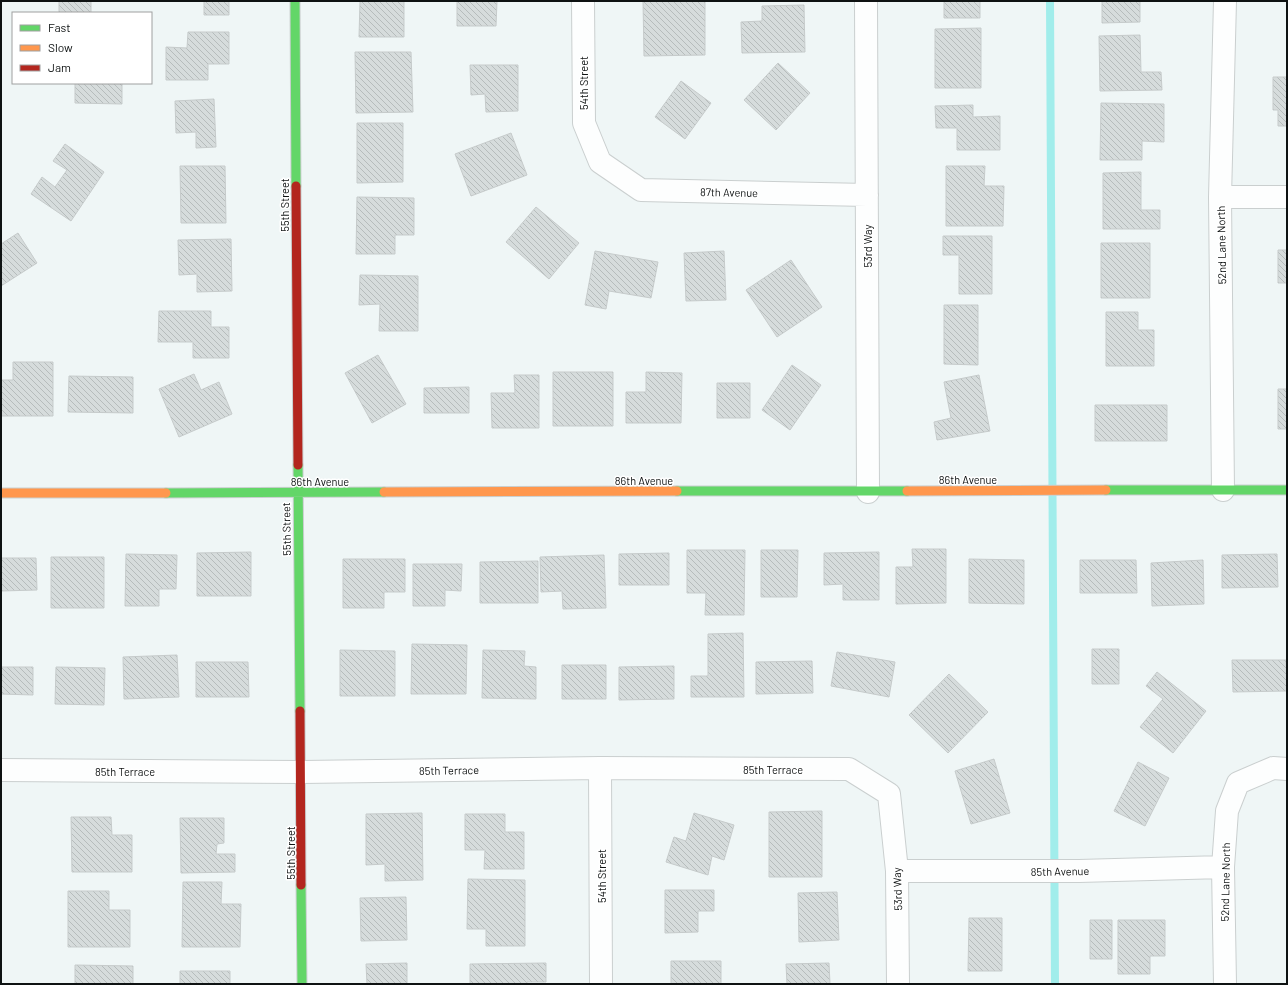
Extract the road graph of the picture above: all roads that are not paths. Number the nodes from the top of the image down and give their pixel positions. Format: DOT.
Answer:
graph roads {
  1 [pos="295,1"];
  2 [pos="583,1"];
  3 [pos="866,1"];
  4 [pos="1225,1"];
  5 [pos="600,162"];
  6 [pos="867,195"];
  7 [pos="1220,197"];
  8 [pos="1287,197"];
  9 [pos="1223,490"];
  10 [pos="1287,490"];
  11 [pos="868,492"];
  12 [pos="1,493"];
  13 [pos="297,493"];
  14 [pos="600,768"];
  15 [pos="1287,768"];
  16 [pos="1,770"];
  17 [pos="302,772"];
  18 [pos="889,794"];
  19 [pos="1223,867"];
  20 [pos="897,871"];
  21 [pos="302,984"];
  22 [pos="601,984"];
  23 [pos="898,984"];
  24 [pos="1225,984"];
  1 -- 13 [label="street, 55th Street"];
  2 -- 5 [label="street, 54th Street"];
  3 -- 6 [label="street, 53rd Way"];
  4 -- 7 [label="street, 52nd Lane North"];
  5 -- 6 [label="street, 87th Avenue"];
  6 -- 11 [label="street, 53rd Way"];
  7 -- 8 [label="street"];
  7 -- 9 [label="street, 52nd Lane North"];
  9 -- 10 [label="street, 86th Avenue"];
  9 -- 11 [label="street, 86th Avenue"];
  11 -- 13 [label="street, 86th Avenue"];
  12 -- 13 [label="street, 86th Avenue"];
  13 -- 17 [label="street, 55th Street"];
  14 -- 17 [label="street, 85th Terrace"];
  14 -- 18 [label="street, 85th Terrace"];
  14 -- 22 [label="street, 54th Street"];
  15 -- 19 [label="street, 52nd Lane North"];
  16 -- 17 [label="street, 85th Terrace"];
  17 -- 21 [label="street, 55th Street"];
  18 -- 20 [label="street, 53rd Way"];
  19 -- 20 [label="street, 85th Avenue"];
  19 -- 24 [label="street, 52nd Lane North"];
  20 -- 23 [label="street, 53rd Way"];
}
